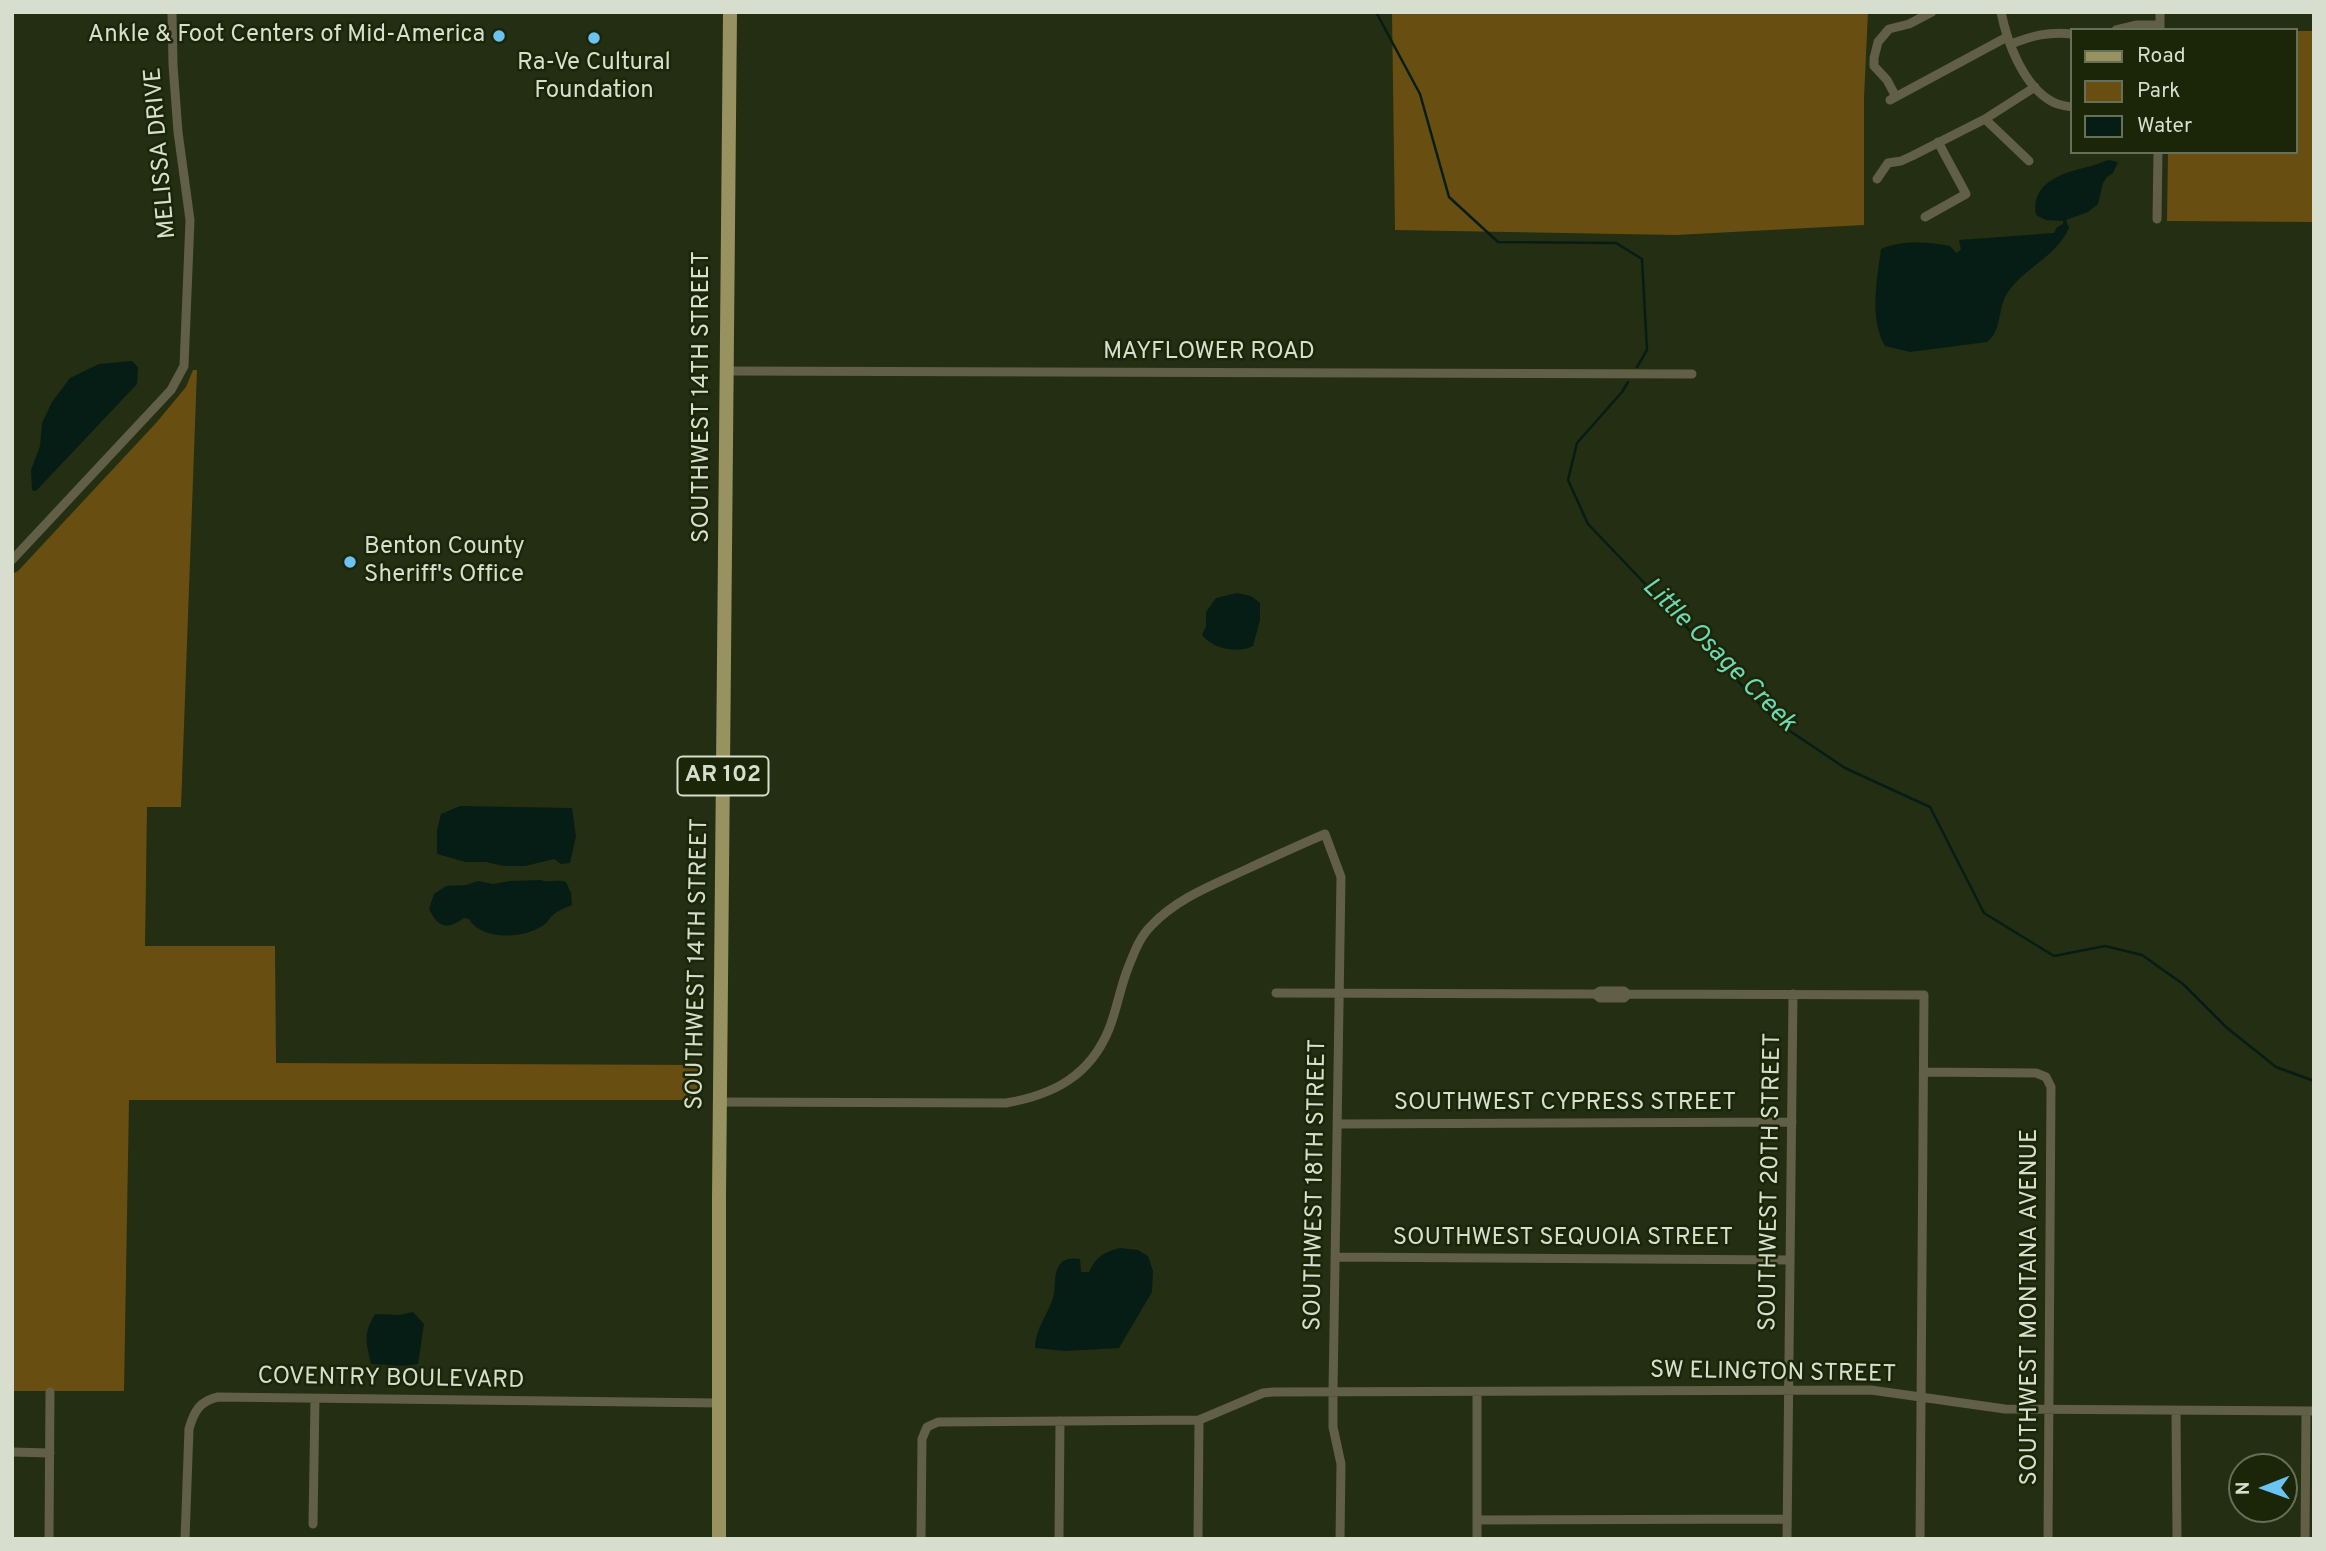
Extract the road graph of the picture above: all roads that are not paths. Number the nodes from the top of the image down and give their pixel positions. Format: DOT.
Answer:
graph roads {
  1 [pos="172,12"];
  2 [pos="730,12"];
  3 [pos="1932,12"];
  4 [pos="2001,12"];
  5 [pos="2160,12"];
  6 [pos="2160,27"];
  7 [pos="2124,28"];
  8 [pos="2070,34"];
  9 [pos="2009,41"];
  10 [pos="2035,88"];
  11 [pos="2070,107"];
  12 [pos="1984,119"];
  13 [pos="1938,142"];
  14 [pos="2158,154"];
  15 [pos="2029,162"];
  16 [pos="1877,179"];
  17 [pos="1926,218"];
  18 [pos="2157,219"];
  19 [pos="726,370"];
  20 [pos="1692,374"];
  21 [pos="12,560"];
  22 [pos="1276,993"];
  23 [pos="1339,993"];
  24 [pos="1793,994"];
  25 [pos="1924,1072"];
  26 [pos="721,1102"];
  27 [pos="1792,1122"];
  28 [pos="1338,1124"];
  29 [pos="1335,1257"];
  30 [pos="1790,1260"];
  31 [pos="1788,1390"];
  32 [pos="50,1392"];
  33 [pos="1332,1392"];
  34 [pos="1477,1392"];
  35 [pos="1920,1396"];
  36 [pos="316,1399"];
  37 [pos="719,1403"];
  38 [pos="2049,1410"];
  39 [pos="2176,1410"];
  40 [pos="2310,1411"];
  41 [pos="1199,1420"];
  42 [pos="1060,1421"];
  43 [pos="12,1452"];
  44 [pos="50,1453"];
  45 [pos="1787,1519"];
  46 [pos="1477,1520"];
  47 [pos="313,1524"];
  48 [pos="49,1539"];
  49 [pos="185,1539"];
  50 [pos="719,1539"];
  51 [pos="921,1539"];
  52 [pos="1059,1539"];
  53 [pos="1198,1539"];
  54 [pos="1340,1539"];
  55 [pos="1477,1539"];
  56 [pos="1787,1539"];
  57 [pos="1920,1539"];
  58 [pos="2048,1539"];
  59 [pos="2177,1539"];
  60 [pos="2305,1539"];
  1 -- 21 [label="street, MELISSA DRIVE"];
  2 -- 19 [label="main road, SOUTHWEST 14TH STREET / AR 102"];
  3 -- 9 [label="street"];
  4 -- 9 [label="street"];
  5 -- 6 [label="street"];
  6 -- 7 [label="street"];
  8 -- 9 [label="street"];
  9 -- 10 [label="street"];
  10 -- 11 [label="street"];
  10 -- 12 [label="street"];
  12 -- 13 [label="street"];
  12 -- 15 [label="street"];
  13 -- 16 [label="street"];
  13 -- 17 [label="street"];
  14 -- 18 [label="street"];
  19 -- 20 [label="street, MAYFLOWER ROAD"];
  19 -- 26 [label="main road, SOUTHWEST 14TH STREET / AR 102"];
  22 -- 23 [label="street"];
  23 -- 24 [label="street"];
  23 -- 26 [label="street, SOUTHWEST 18TH STREET"];
  23 -- 28 [label="street, SOUTHWEST 18TH STREET"];
  24 -- 25 [label="street"];
  24 -- 27 [label="street, SOUTHWEST 20TH STREET"];
  25 -- 35 [label="street"];
  25 -- 38 [label="street, SOUTHWEST MONTANA AVENUE"];
  26 -- 37 [label="main road, SOUTHWEST 14TH STREET / AR 102"];
  27 -- 28 [label="street, SOUTHWEST CYPRESS STREET"];
  27 -- 30 [label="street, SOUTHWEST 20TH STREET"];
  28 -- 29 [label="street, SOUTHWEST 18TH STREET"];
  29 -- 30 [label="street, SOUTHWEST SEQUOIA STREET"];
  29 -- 33 [label="street, SOUTHWEST 18TH STREET"];
  30 -- 31 [label="street, SOUTHWEST 20TH STREET"];
  31 -- 34 [label="street, SW ELINGTON STREET"];
  31 -- 35 [label="street, SW ELINGTON STREET"];
  31 -- 45 [label="street, SOUTHWEST 20TH STREET"];
  32 -- 44 [label="street"];
  33 -- 34 [label="street, SW ELINGTON STREET"];
  33 -- 41 [label="street, SW ELINGTON STREET"];
  33 -- 54 [label="street, SOUTHWEST 18TH STREET"];
  34 -- 46 [label="street"];
  35 -- 38 [label="street, SW ELINGTON STREET"];
  35 -- 57 [label="street"];
  36 -- 37 [label="street, COVENTRY BOULEVARD"];
  36 -- 47 [label="street"];
  36 -- 49 [label="street, COVENTRY BOULEVARD"];
  37 -- 50 [label="main road, SOUTHWEST 14TH STREET / AR 102"];
  38 -- 39 [label="street, SW ELINGTON STREET"];
  38 -- 58 [label="street, SOUTHWEST MONTANA AVENUE"];
  39 -- 40 [label="street, SW ELINGTON STREET"];
  39 -- 59 [label="street"];
  40 -- 60 [label="street"];
  41 -- 42 [label="street"];
  41 -- 53 [label="street"];
  42 -- 51 [label="street"];
  42 -- 52 [label="street"];
  43 -- 44 [label="street"];
  44 -- 48 [label="street"];
  45 -- 46 [label="street"];
  45 -- 56 [label="street, SOUTHWEST 20TH STREET"];
  46 -- 55 [label="street"];
}
